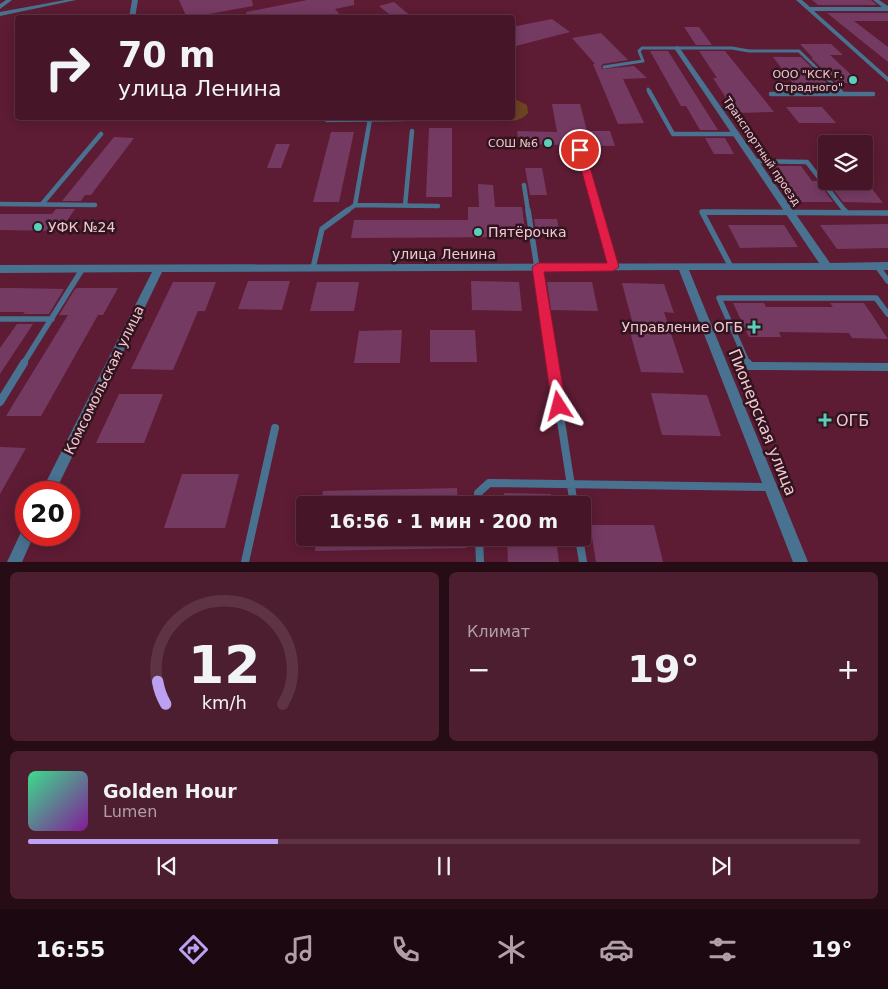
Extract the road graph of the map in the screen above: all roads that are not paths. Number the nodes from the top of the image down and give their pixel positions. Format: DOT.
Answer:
graph roads {
  1 [pos="9,0"];
  2 [pos="74,0"];
  3 [pos="135,0"];
  4 [pos="799,0"];
  5 [pos="876,0"];
  6 [pos="0,7"];
  7 [pos="809,9"];
  8 [pos="888,9"];
  9 [pos="0,14"];
  10 [pos="132,15"];
  11 [pos="678,48"];
  12 [pos="604,66"];
  13 [pos="888,80"];
  14 [pos="648,89"];
  15 [pos="771,94"];
  16 [pos="843,94"];
  17 [pos="873,94"];
  18 [pos="370,120"];
  19 [pos="412,130"];
  20 [pos="101,134"];
  21 [pos="736,134"];
  22 [pos="580,150"];
  23 [pos="755,161"];
  24 [pos="524,184"];
  25 [pos="0,204"];
  26 [pos="42,204"];
  27 [pos="95,205"];
  28 [pos="355,205"];
  29 [pos="405,206"];
  30 [pos="438,206"];
  31 [pos="791,213"];
  32 [pos="847,213"];
  33 [pos="888,213"];
  34 [pos="827,266"];
  35 [pos="877,266"];
  36 [pos="888,266"];
  37 [pos="538,267"];
  38 [pos="613,267"];
  39 [pos="683,267"];
  40 [pos="731,267"];
  41 [pos="0,268"];
  42 [pos="83,268"];
  43 [pos="159,268"];
  44 [pos="313,268"];
  45 [pos="888,281"];
  46 [pos="888,314"];
  47 [pos="0,319"];
  48 [pos="52,319"];
  49 [pos="888,367"];
  50 [pos="0,402"];
  51 [pos="275,428"];
  52 [pos="53,481"];
  53 [pos="571,484"];
  54 [pos="771,487"];
  55 [pos="478,496"];
  56 [pos="573,496"];
  57 [pos="22,546"];
  58 [pos="479,546"];
  59 [pos="580,546"];
  60 [pos="14,562"];
  61 [pos="245,562"];
  62 [pos="480,562"];
  63 [pos="583,562"];
  64 [pos="801,562"];
  1 -- 6 [label="street"];
  2 -- 9 [label="street"];
  3 -- 10 [label="street"];
  4 -- 7 [label="street"];
  5 -- 8 [label="street"];
  7 -- 8 [label="street"];
  7 -- 13 [label="street"];
  11 -- 12 [label="lane"];
  11 -- 16 [label="lane"];
  11 -- 21 [label="street, Транспортный проезд"];
  14 -- 21 [label="lane"];
  15 -- 16 [label="lane"];
  16 -- 17 [label="lane"];
  18 -- 28 [label="lane"];
  19 -- 29 [label="lane"];
  20 -- 26 [label="lane"];
  21 -- 23 [label="street, Транспортный проезд"];
  22 -- 38 [label="lane"];
  23 -- 31 [label="street, Транспортный проезд"];
  23 -- 32 [label="lane"];
  24 -- 37 [label="lane"];
  25 -- 26 [label="lane"];
  26 -- 27 [label="lane"];
  28 -- 29 [label="lane"];
  28 -- 44 [label="lane"];
  29 -- 30 [label="lane"];
  31 -- 32 [label="lane"];
  31 -- 34 [label="street, Транспортный проезд"];
  31 -- 40 [label="lane"];
  32 -- 33 [label="lane"];
  34 -- 35 [label="street, улица Ленина"];
  34 -- 40 [label="street, улица Ленина"];
  35 -- 36 [label="street, улица Ленина"];
  35 -- 45 [label="lane"];
  37 -- 38 [label="street, улица Ленина"];
  37 -- 44 [label="street, улица Ленина"];
  37 -- 53 [label="lane"];
  38 -- 39 [label="street, улица Ленина"];
  39 -- 40 [label="street, улица Ленина"];
  39 -- 54 [label="street, Пионерская улица"];
  41 -- 42 [label="street, улица Ленина"];
  42 -- 43 [label="street, улица Ленина"];
  42 -- 48 [label="lane"];
  43 -- 44 [label="street, улица Ленина"];
  43 -- 52 [label="street, Комсомольская улица"];
  46 -- 49 [label="lane"];
  47 -- 48 [label="lane"];
  48 -- 50 [label="lane"];
  51 -- 61 [label="lane"];
  53 -- 54 [label="lane"];
  53 -- 55 [label="lane"];
  53 -- 56 [label="lane"];
  54 -- 64 [label="street, Пионерская улица"];
  57 -- 60 [label="street"];
  58 -- 62 [label="lane"];
  59 -- 63 [label="lane"];
}
